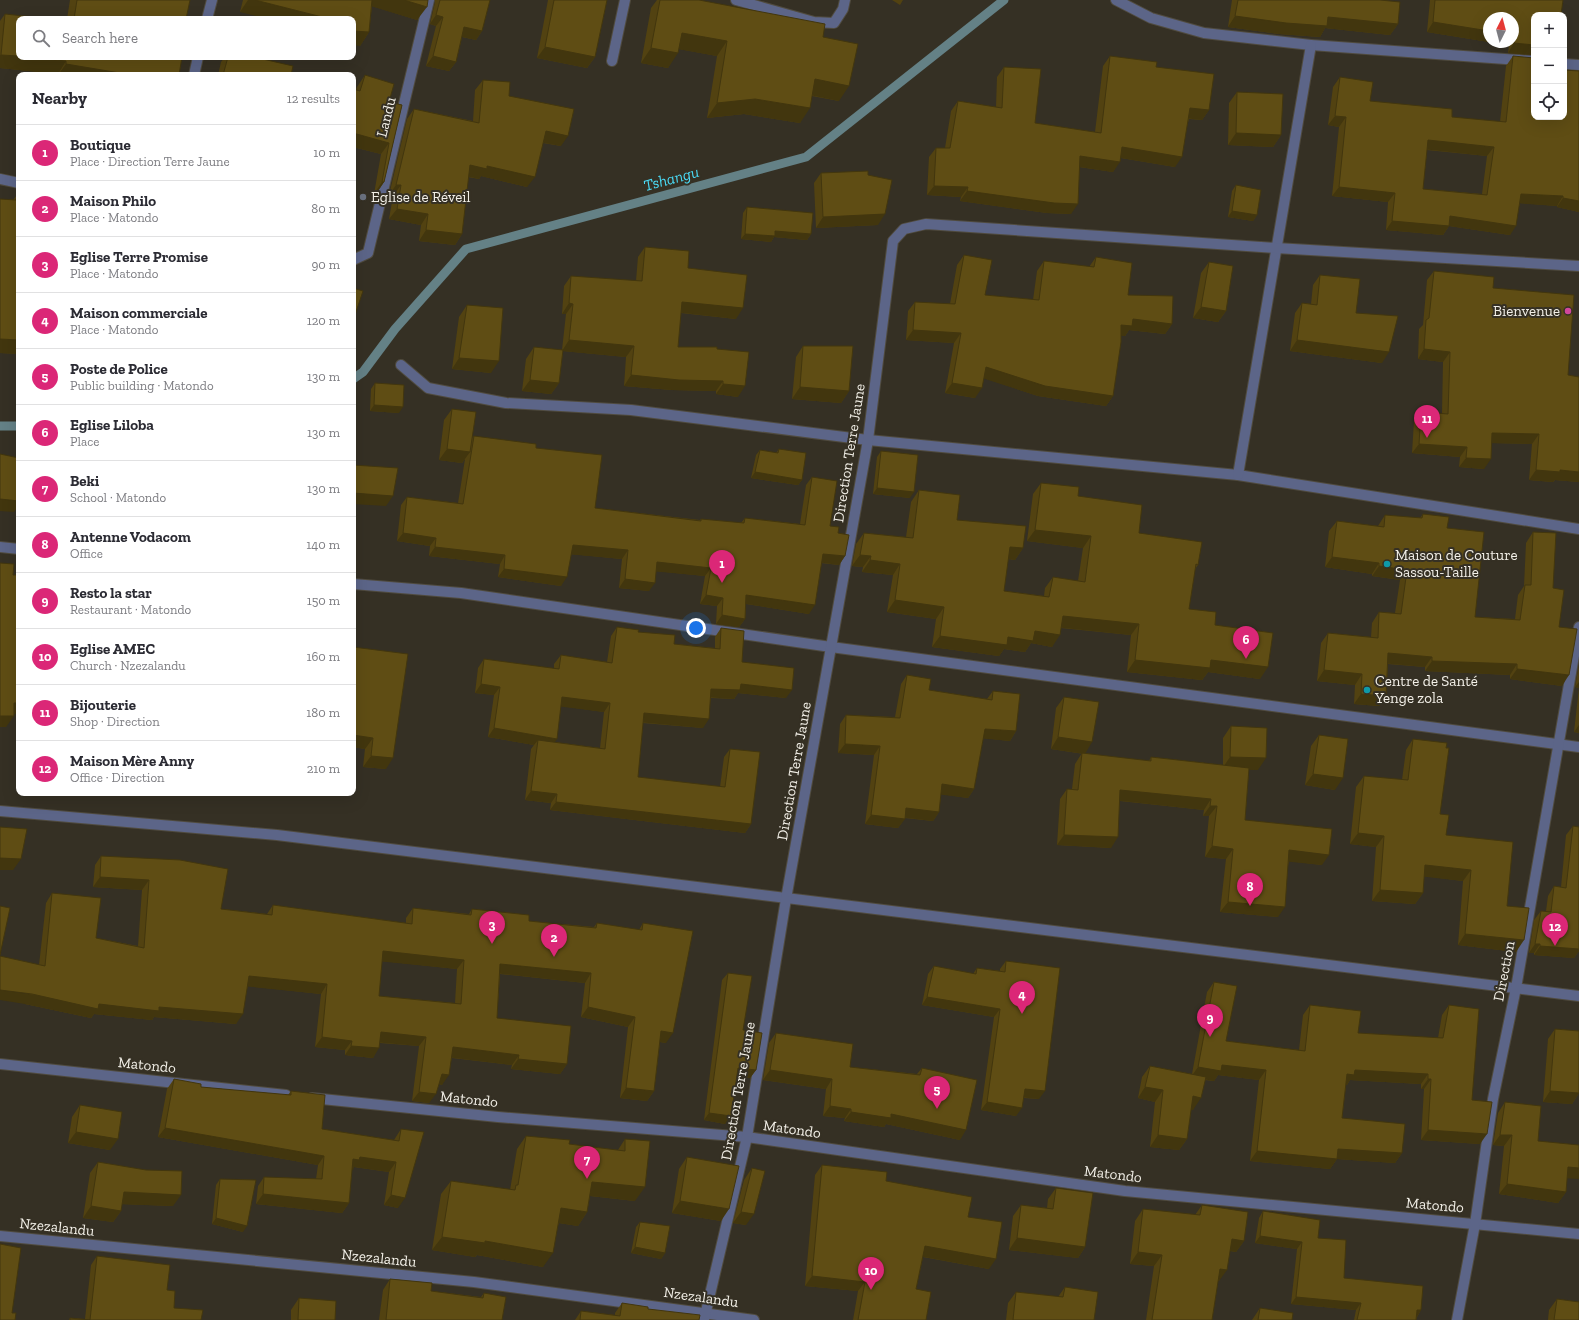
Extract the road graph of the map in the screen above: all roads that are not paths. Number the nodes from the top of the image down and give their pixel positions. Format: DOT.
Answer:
graph roads {
  1 [pos="212,0"];
  2 [pos="429,0"];
  3 [pos="625,0"];
  4 [pos="736,0"];
  5 [pos="1116,0"];
  6 [pos="844,5"];
  7 [pos="208,16"];
  8 [pos="1310,45"];
  9 [pos="197,60"];
  10 [pos="1531,61"];
  11 [pos="612,62"];
  12 [pos="1567,64"];
  13 [pos="1579,65"];
  14 [pos="195,72"];
  15 [pos="0,180"];
  16 [pos="16,183"];
  17 [pos="1276,248"];
  18 [pos="356,259"];
  19 [pos="1579,266"];
  20 [pos="401,365"];
  21 [pos="868,440"];
  22 [pos="1238,475"];
  23 [pos="1579,529"];
  24 [pos="0,547"];
  25 [pos="16,549"];
  26 [pos="356,584"];
  27 [pos="1579,627"];
  28 [pos="832,647"];
  29 [pos="1559,743"];
  30 [pos="1579,747"];
  31 [pos="0,811"];
  32 [pos="786,899"];
  33 [pos="1516,988"];
  34 [pos="1579,996"];
  35 [pos="0,1064"];
  36 [pos="747,1137"];
  37 [pos="1475,1224"];
  38 [pos="1579,1234"];
  39 [pos="0,1236"];
  40 [pos="705,1316"];
  41 [pos="754,1320"];
  42 [pos="1457,1320"];
  1 -- 7 [label="street"];
  2 -- 18 [label="street, Landu"];
  3 -- 11 [label="street"];
  4 -- 6 [label="street"];
  5 -- 8 [label="street"];
  8 -- 10 [label="street"];
  8 -- 17 [label="street"];
  9 -- 14 [label="street"];
  12 -- 13 [label="street"];
  15 -- 16 [label="street"];
  17 -- 19 [label="street"];
  17 -- 21 [label="street, Direction Terre Jaune"];
  17 -- 22 [label="street"];
  20 -- 21 [label="street"];
  21 -- 22 [label="street"];
  21 -- 28 [label="street, Direction Terre Jaune"];
  22 -- 23 [label="street"];
  24 -- 25 [label="street"];
  26 -- 28 [label="street"];
  27 -- 29 [label="street, Direction"];
  28 -- 29 [label="street"];
  28 -- 32 [label="street, Direction Terre Jaune"];
  29 -- 30 [label="street"];
  29 -- 33 [label="street, Direction"];
  31 -- 32 [label="street"];
  32 -- 33 [label="street"];
  32 -- 36 [label="street, Direction Terre Jaune"];
  33 -- 34 [label="street"];
  33 -- 37 [label="street, Direction"];
  35 -- 36 [label="street, Matondo"];
  36 -- 37 [label="street, Matondo"];
  36 -- 40 [label="street, Direction Terre Jaune"];
  37 -- 38 [label="street, Matondo"];
  37 -- 42 [label="street, Direction"];
  39 -- 40 [label="street, Nzezalandu"];
  40 -- 41 [label="street, Nzezalandu"];
}
